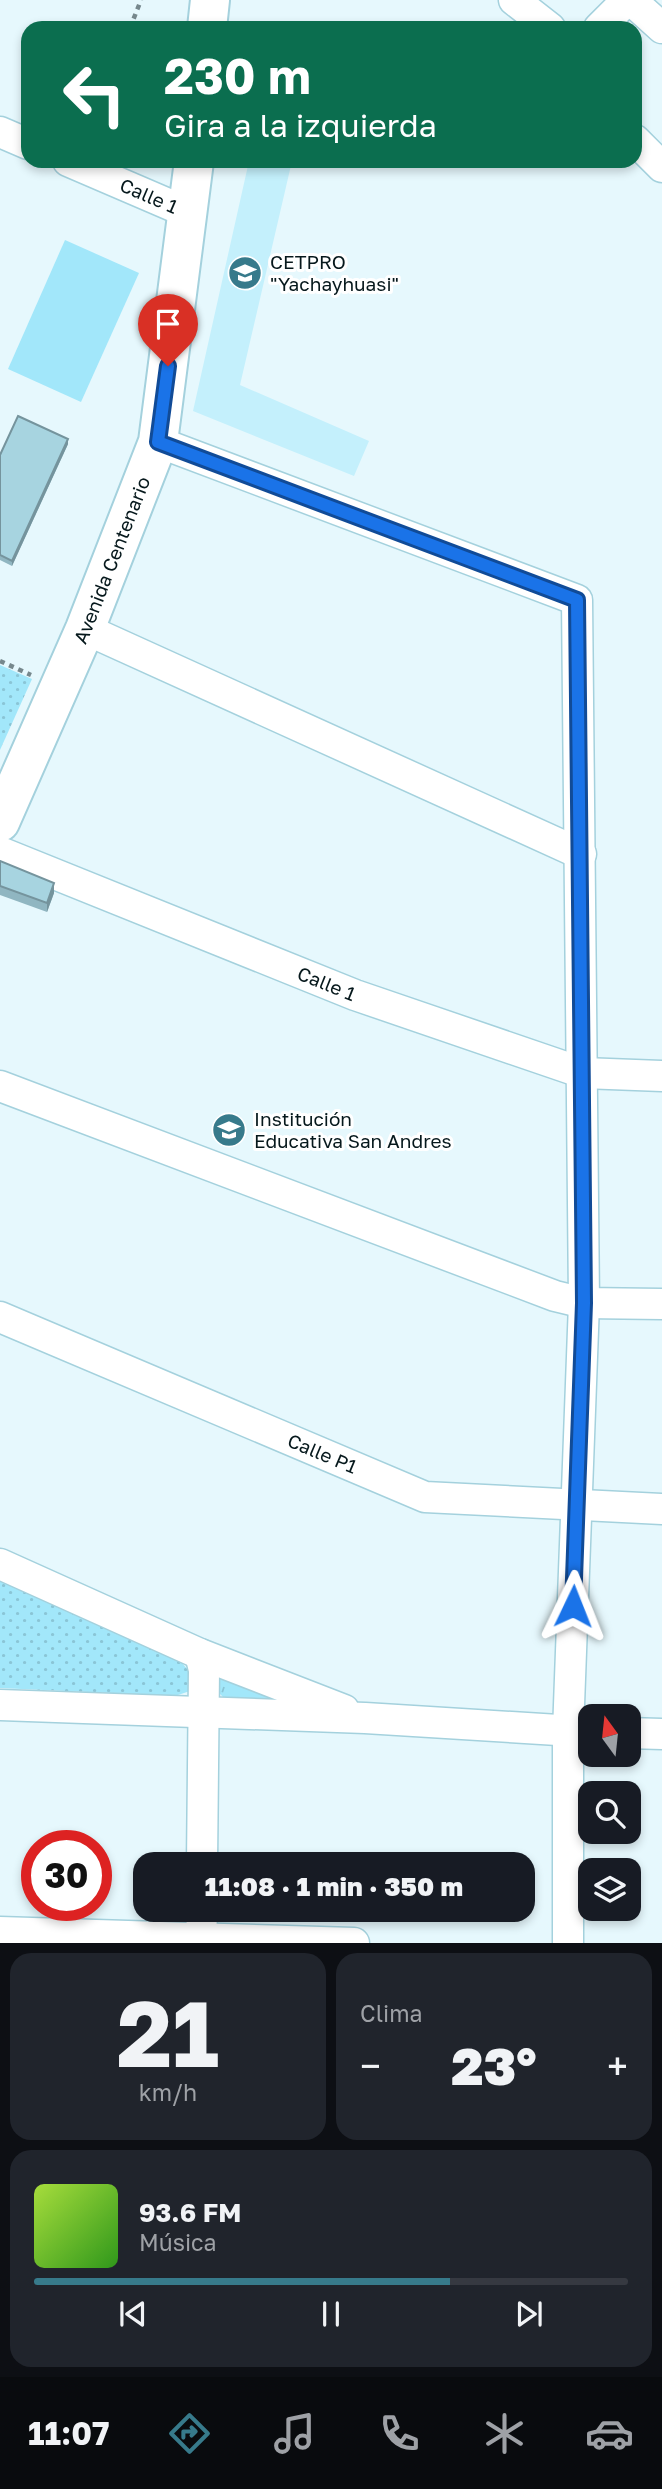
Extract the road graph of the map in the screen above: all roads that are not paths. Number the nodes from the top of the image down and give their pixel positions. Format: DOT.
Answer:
graph roads {
  1 [pos="210,0"];
  2 [pos="514,0"];
  3 [pos="629,0"];
  4 [pos="208,21"];
  5 [pos="541,21"];
  6 [pos="606,21"];
  7 [pos="662,28"];
  8 [pos="0,132"];
  9 [pos="21,141"];
  10 [pos="642,147"];
  11 [pos="662,167"];
  12 [pos="84,168"];
  13 [pos="193,168"];
  14 [pos="189,213"];
  15 [pos="158,442"];
  16 [pos="85,629"];
  17 [pos="0,822"];
  18 [pos="0,852"];
  19 [pos="581,854"];
  20 [pos="583,1073"];
  21 [pos="662,1076"];
  22 [pos="0,1086"];
  23 [pos="584,1303"];
  24 [pos="662,1304"];
  25 [pos="0,1317"];
  26 [pos="577,1506"];
  27 [pos="662,1509"];
  28 [pos="0,1564"];
  29 [pos="200,1654"];
  30 [pos="579,1704"];
  31 [pos="0,1705"];
  32 [pos="204,1715"];
  33 [pos="365,1718"];
  34 [pos="578,1732"];
  35 [pos="641,1733"];
  36 [pos="662,1734"];
  37 [pos="578,1751"];
  38 [pos="202,1852"];
  39 [pos="201,1930"];
  40 [pos="0,1932"];
  41 [pos="354,1943"];
  42 [pos="568,1943"];
  1 -- 4 [label="street"];
  2 -- 5 [label="street"];
  3 -- 6 [label="street"];
  3 -- 7 [label="street"];
  8 -- 9 [label="street"];
  10 -- 11 [label="street"];
  12 -- 14 [label="street, Calle 1"];
  13 -- 14 [label="street, Avenida Centenario"];
  14 -- 15 [label="street, Avenida Centenario"];
  15 -- 16 [label="street, Avenida Centenario"];
  15 -- 19 [label="street"];
  16 -- 17 [label="street, Avenida Centenario"];
  16 -- 19 [label="street"];
  18 -- 20 [label="street, Calle 1"];
  19 -- 20 [label="street"];
  20 -- 21 [label="street, Calle 1"];
  20 -- 23 [label="street"];
  22 -- 23 [label="street"];
  23 -- 24 [label="street"];
  23 -- 26 [label="street"];
  25 -- 26 [label="street, Calle P1"];
  26 -- 27 [label="street, Calle P1"];
  26 -- 30 [label="street"];
  28 -- 29 [label="street"];
  29 -- 32 [label="street"];
  29 -- 33 [label="street"];
  31 -- 32 [label="street"];
  32 -- 33 [label="street"];
  32 -- 38 [label="street"];
  33 -- 34 [label="street"];
  35 -- 36 [label="street"];
  37 -- 42 [label="street"];
  39 -- 40 [label="street"];
  39 -- 41 [label="street"];
}
